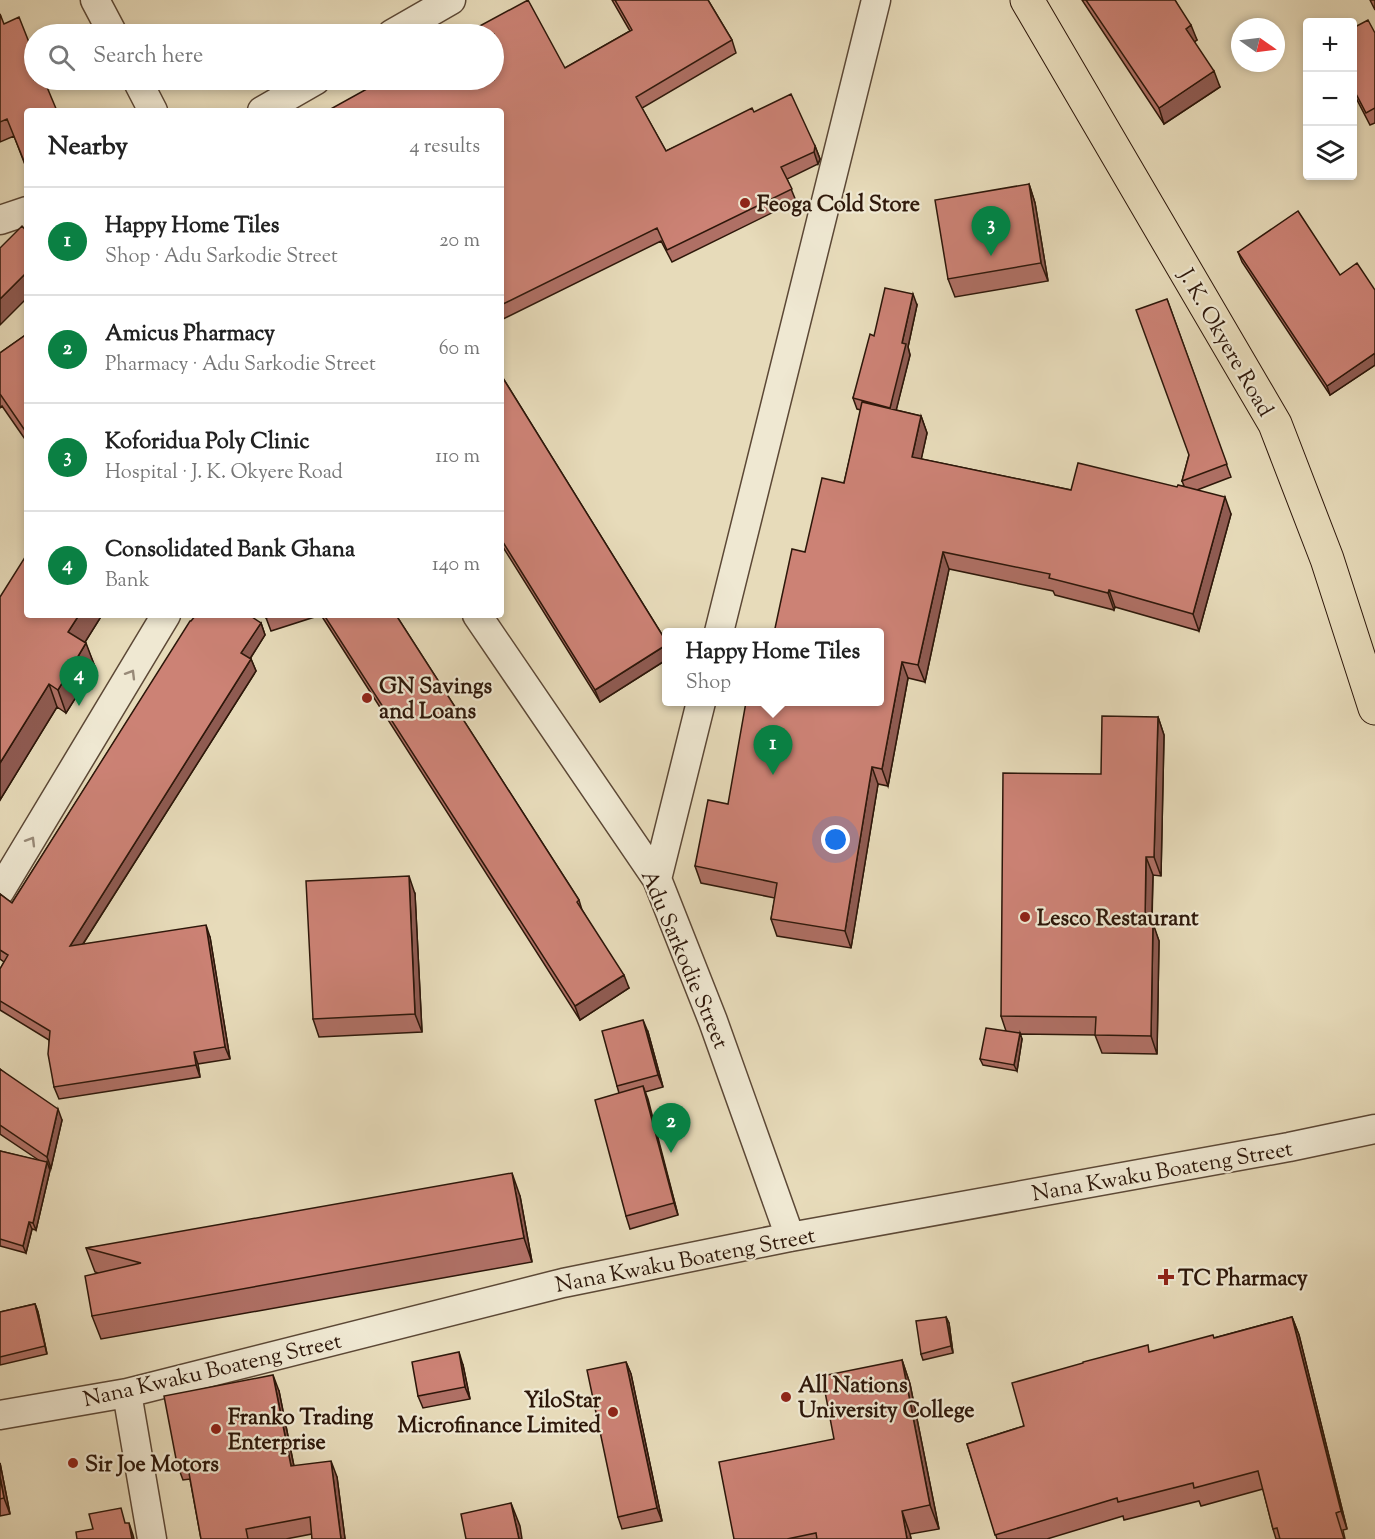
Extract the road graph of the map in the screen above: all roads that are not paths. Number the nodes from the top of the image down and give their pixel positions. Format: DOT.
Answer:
graph roads {
  1 [pos="95,0"];
  2 [pos="451,0"];
  3 [pos="876,0"];
  4 [pos="1027,0"];
  5 [pos="108,24"];
  6 [pos="409,24"];
  7 [pos="142,90"];
  8 [pos="299,90"];
  9 [pos="151,108"];
  10 [pos="267,108"];
  11 [pos="24,212"];
  12 [pos="0,220"];
  13 [pos="164,618"];
  14 [pos="479,618"];
  15 [pos="719,628"];
  16 [pos="700,706"];
  17 [pos="1375,708"];
  18 [pos="657,879"];
  19 [pos="0,891"];
  20 [pos="1375,1129"];
  21 [pos="790,1237"];
  22 [pos="127,1393"];
  23 [pos="0,1414"];
  24 [pos="152,1539"];
  1 -- 5 [label="street"];
  2 -- 6 [label="street"];
  3 -- 15 [label="street"];
  4 -- 17 [label="main road, J. K. Okyere Road"];
  7 -- 9 [label="street"];
  8 -- 10 [label="street"];
  11 -- 12 [label="street"];
  19 -- 13 [label="street, one-way"];
  14 -- 18 [label="street, Adu Sarkodie Street"];
  16 -- 18 [label="street"];
  18 -- 21 [label="street, Adu Sarkodie Street"];
  20 -- 21 [label="street, Nana Kwaku Boateng Street"];
  21 -- 22 [label="street, Nana Kwaku Boateng Street"];
  22 -- 23 [label="street, Nana Kwaku Boateng Street"];
  22 -- 24 [label="street"];
}
